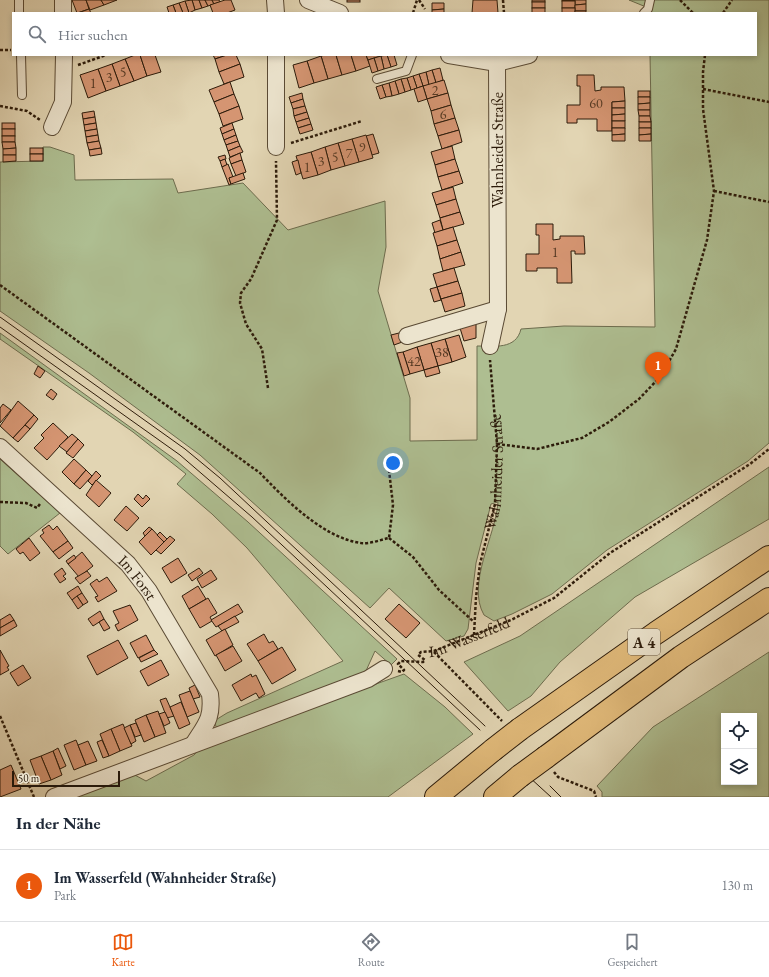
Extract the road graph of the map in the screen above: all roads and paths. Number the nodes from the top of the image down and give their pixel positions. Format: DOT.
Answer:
graph roads {
  1 [pos="19,0"];
  2 [pos="62,0"];
  3 [pos="275,0"];
  4 [pos="308,0"];
  5 [pos="418,0"];
  6 [pos="503,0"];
  7 [pos="650,0"];
  8 [pos="680,0"];
  9 [pos="732,0"];
  10 [pos="425,9"];
  11 [pos="19,12"];
  12 [pos="63,12"];
  13 [pos="276,12"];
  14 [pos="338,12"];
  15 [pos="413,12"];
  16 [pos="504,12"];
  17 [pos="645,12"];
  18 [pos="692,12"];
  19 [pos="724,12"];
  20 [pos="0,50"];
  21 [pos="12,50"];
  22 [pos="21,56"];
  23 [pos="101,56"];
  24 [pos="276,56"];
  25 [pos="412,56"];
  26 [pos="455,56"];
  27 [pos="525,56"];
  28 [pos="705,56"];
  29 [pos="64,63"];
  30 [pos="497,63"];
  31 [pos="377,79"];
  32 [pos="703,89"];
  33 [pos="22,95"];
  34 [pos="769,102"];
  35 [pos="0,106"];
  36 [pos="362,121"];
  37 [pos="52,127"];
  38 [pos="276,148"];
  39 [pos="714,191"];
  40 [pos="769,202"];
  41 [pos="0,284"];
  42 [pos="498,309"];
  43 [pos="407,336"];
  44 [pos="490,346"];
  45 [pos="268,388"];
  46 [pos="497,444"];
  47 [pos="0,447"];
  48 [pos="769,449"];
  49 [pos="389,470"];
  50 [pos="53,496"];
  51 [pos="0,502"];
  52 [pos="388,538"];
  53 [pos="769,557"];
  54 [pos="769,598"];
  55 [pos="475,622"];
  56 [pos="474,635"];
  57 [pos="434,651"];
  58 [pos="384,669"];
  59 [pos="0,716"];
  60 [pos="511,725"];
  61 [pos="194,743"];
  62 [pos="558,777"];
  63 [pos="34,797"];
  64 [pos="54,797"];
  65 [pos="436,797"];
  66 [pos="495,797"];
  67 [pos="596,797"];
  1 -- 11 [label="lane"];
  2 -- 12 [label="street"];
  3 -- 13 [label="street"];
  4 -- 14 [label="street"];
  5 -- 10 [label="path"];
  5 -- 15 [label="path"];
  6 -- 16 [label="path"];
  7 -- 17 [label="lane"];
  8 -- 18 [label="path"];
  9 -- 19 [label="path"];
  20 -- 21 [label="path"];
  22 -- 33 [label="lane"];
  23 -- 29 [label="path"];
  24 -- 38 [label="street"];
  25 -- 31 [label="lane"];
  26 -- 30 [label="street"];
  27 -- 30 [label="street"];
  28 -- 32 [label="path"];
  29 -- 37 [label="street"];
  30 -- 42 [label="street, Wahnheider Straße"];
  32 -- 34 [label="path"];
  32 -- 39 [label="path"];
  35 -- 37 [label="path"];
  36 -- 38 [label="path"];
  38 -- 45 [label="path"];
  39 -- 40 [label="path"];
  39 -- 46 [label="path"];
  41 -- 52 [label="path"];
  42 -- 43 [label="street"];
  42 -- 44 [label="street, Wahnheider Straße"];
  44 -- 46 [label="path, Wahnheider Straße"];
  46 -- 55 [label="path, Wahnheider Straße"];
  47 -- 50 [label="street, Im Forst"];
  48 -- 56 [label="path, Im Wasserfeld"];
  49 -- 52 [label="path"];
  50 -- 51 [label="path"];
  50 -- 61 [label="street, Im Forst"];
  52 -- 55 [label="path"];
  53 -- 60 [label="highway, A 4"];
  54 -- 66 [label="highway, A 4, bridge"];
  55 -- 56 [label="path, Wahnheider Straße"];
  56 -- 57 [label="path, Im Wasserfeld"];
  57 -- 58 [label="path, Im Wasserfeld"];
  57 -- 60 [label="path"];
  58 -- 61 [label="street"];
  59 -- 63 [label="path"];
  60 -- 65 [label="highway, A 4, bridge"];
  61 -- 64 [label="street"];
  62 -- 67 [label="path"];
}
